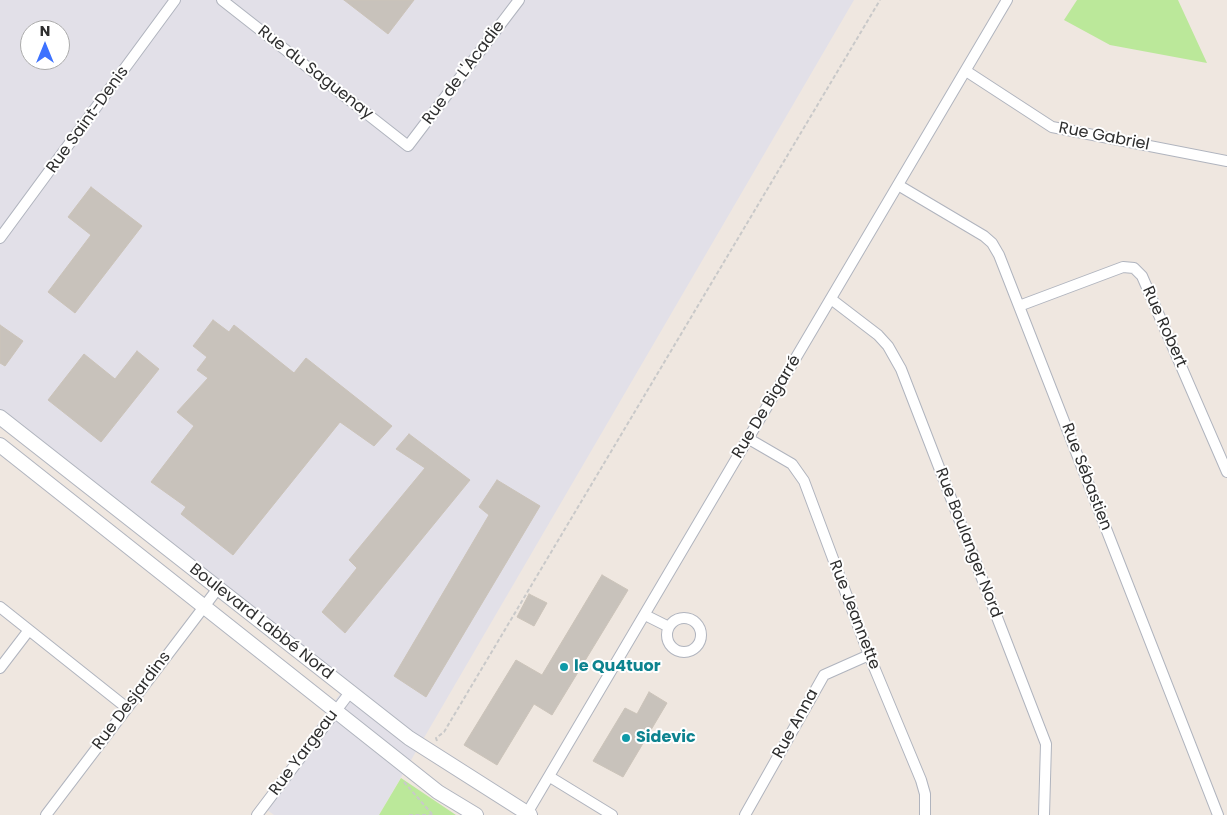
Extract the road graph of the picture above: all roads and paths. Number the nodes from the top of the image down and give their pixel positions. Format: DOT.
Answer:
graph roads {
  1 [pos="175,0"];
  2 [pos="222,0"];
  3 [pos="519,0"];
  4 [pos="880,0"];
  5 [pos="1007,0"];
  6 [pos="966,71"];
  7 [pos="408,146"];
  8 [pos="1227,161"];
  9 [pos="898,185"];
  10 [pos="0,238"];
  11 [pos="831,299"];
  12 [pos="1019,306"];
  13 [pos="0,417"];
  14 [pos="749,439"];
  15 [pos="0,445"];
  16 [pos="1227,472"];
  17 [pos="219,587"];
  18 [pos="0,607"];
  19 [pos="204,607"];
  20 [pos="645,615"];
  21 [pos="669,627"];
  22 [pos="29,630"];
  23 [pos="869,655"];
  24 [pos="0,668"];
  25 [pos="351,692"];
  26 [pos="126,708"];
  27 [pos="337,710"];
  28 [pos="444,732"];
  29 [pos="397,760"];
  30 [pos="550,777"];
  31 [pos="432,814"];
  32 [pos="528,814"];
  33 [pos="46,815"];
  34 [pos="257,815"];
  35 [pos="409,815"];
  36 [pos="476,815"];
  37 [pos="612,815"];
  38 [pos="745,815"];
  39 [pos="925,815"];
  40 [pos="1044,815"];
  41 [pos="1218,815"];
  1 -- 10 [label="street, Rue Saint-Denis"];
  2 -- 7 [label="street, Rue du Saguenay"];
  3 -- 7 [label="street, Rue de L'Acadie"];
  4 -- 28 [label="path"];
  5 -- 6 [label="street, Rue De Bigarré"];
  6 -- 8 [label="street, Rue Gabriel"];
  6 -- 9 [label="street, Rue De Bigarré"];
  9 -- 11 [label="street, Rue De Bigarré"];
  9 -- 12 [label="street, Rue Sébastien"];
  11 -- 14 [label="street, Rue De Bigarré"];
  11 -- 40 [label="street, Rue Boulanger Nord"];
  12 -- 16 [label="street, Rue Robert"];
  12 -- 41 [label="street, Rue Sébastien"];
  13 -- 17 [label="main road, Boulevard Labbé Nord"];
  14 -- 20 [label="street, Rue De Bigarré"];
  14 -- 23 [label="street, Rue Jeannette"];
  15 -- 19 [label="main road, Boulevard Labbé Nord"];
  17 -- 19 [label="street, Rue Desjardins"];
  17 -- 25 [label="main road, Boulevard Labbé Nord"];
  18 -- 22 [label="street"];
  19 -- 26 [label="street, Rue Desjardins"];
  19 -- 27 [label="main road, Boulevard Labbé Nord"];
  20 -- 21 [label="street"];
  20 -- 30 [label="street, Rue De Bigarré"];
  22 -- 24 [label="street"];
  22 -- 26 [label="street"];
  23 -- 38 [label="street, Rue Anna"];
  23 -- 39 [label="street, Rue Jeannette"];
  25 -- 27 [label="street, Rue Yargeau"];
  25 -- 32 [label="main road, Boulevard Labbé Nord"];
  26 -- 33 [label="street, Rue Desjardins"];
  27 -- 29 [label="main road, Boulevard Labbé Nord"];
  27 -- 34 [label="street, Rue Yargeau"];
  29 -- 31 [label="path"];
  29 -- 36 [label="main road, Boulevard Labbé Nord"];
  30 -- 32 [label="street, Rue De Bigarré"];
  30 -- 37 [label="street"];
  31 -- 35 [label="path"];
}
